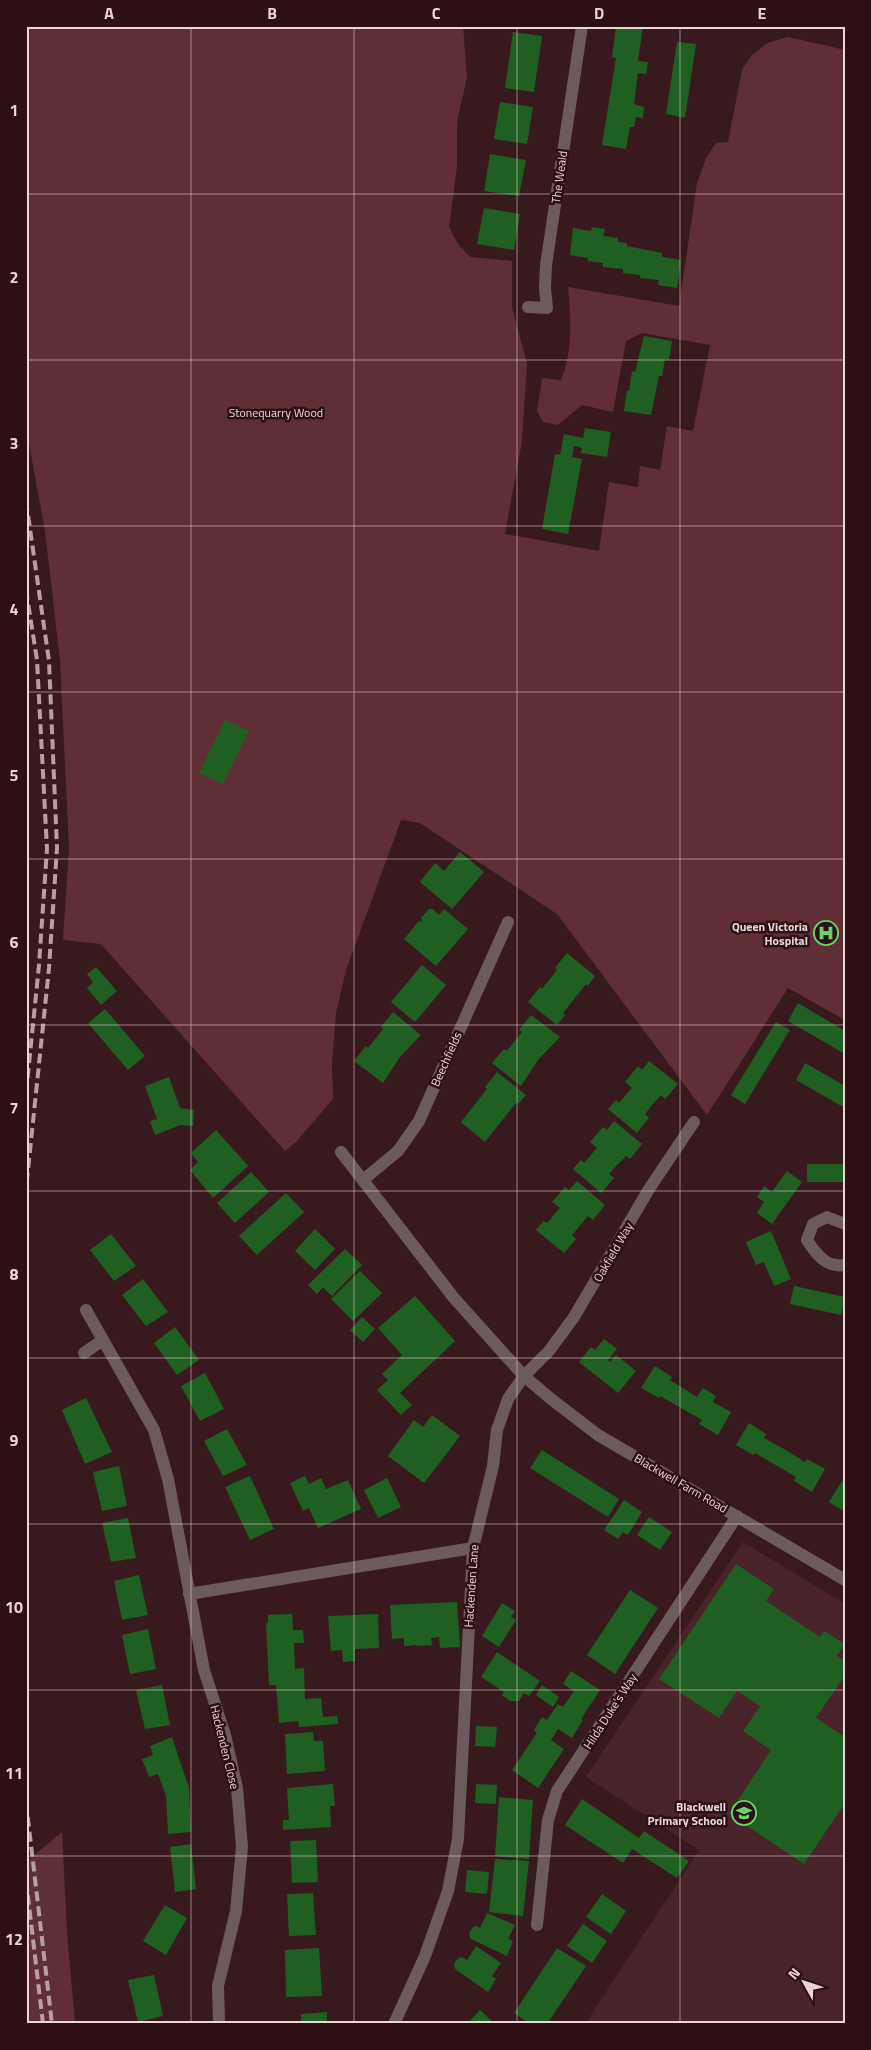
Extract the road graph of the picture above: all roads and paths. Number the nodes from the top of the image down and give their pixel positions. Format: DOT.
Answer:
graph roads {
  1 [pos="582,26"];
  2 [pos="528,307"];
  3 [pos="508,922"];
  4 [pos="694,1122"];
  5 [pos="340,1152"];
  6 [pos="363,1180"];
  7 [pos="845,1224"];
  8 [pos="845,1264"];
  9 [pos="86,1310"];
  10 [pos="103,1340"];
  11 [pos="84,1353"];
  12 [pos="524,1376"];
  13 [pos="737,1516"];
  14 [pos="472,1548"];
  15 [pos="845,1580"];
  16 [pos="189,1594"];
  17 [pos="537,1925"];
  18 [pos="219,2020"];
  19 [pos="394,2024"];
  1 -- 2 [label="street, The Weald"];
  3 -- 6 [label="street, Beechfields"];
  4 -- 12 [label="street, Oakfield Way"];
  5 -- 6 [label="street"];
  6 -- 12 [label="street"];
  7 -- 8 [label="street"];
  9 -- 10 [label="street, Hackenden Close"];
  10 -- 11 [label="street"];
  10 -- 16 [label="street, Hackenden Close"];
  12 -- 13 [label="street, Blackwell Farm Road"];
  12 -- 14 [label="street, Hackenden Lane"];
  13 -- 15 [label="street, Blackwell Farm Road"];
  13 -- 17 [label="street, Hilda Duke's Way"];
  14 -- 16 [label="street"];
  14 -- 19 [label="street, Hackenden Lane"];
  16 -- 18 [label="street, Hackenden Close"];
}
